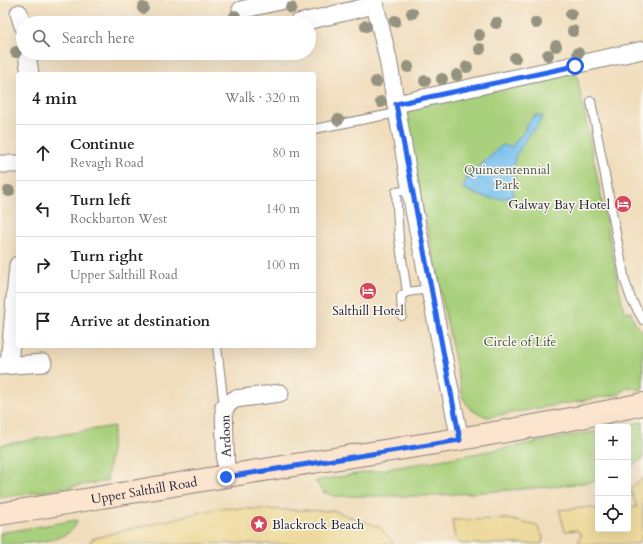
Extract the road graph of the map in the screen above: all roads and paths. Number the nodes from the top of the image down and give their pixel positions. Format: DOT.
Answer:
graph roads {
  1 [pos="284,0"];
  2 [pos="375,2"];
  3 [pos="240,10"];
  4 [pos="316,18"];
  5 [pos="643,50"];
  6 [pos="28,60"];
  7 [pos="30,72"];
  8 [pos="591,100"];
  9 [pos="396,109"];
  10 [pos="316,129"];
  11 [pos="0,164"];
  12 [pos="16,164"];
  13 [pos="411,190"];
  14 [pos="16,280"];
  15 [pos="430,288"];
  16 [pos="407,292"];
  17 [pos="402,316"];
  18 [pos="643,320"];
  19 [pos="217,348"];
  20 [pos="43,363"];
  21 [pos="5,365"];
  22 [pos="280,393"];
  23 [pos="643,404"];
  24 [pos="224,407"];
  25 [pos="460,440"];
  26 [pos="226,477"];
  27 [pos="0,514"];
  1 -- 3 [label="street"];
  2 -- 4 [label="street"];
  2 -- 9 [label="street"];
  5 -- 9 [label="street"];
  6 -- 7 [label="street"];
  8 -- 18 [label="lane"];
  9 -- 10 [label="lane"];
  9 -- 13 [label="street"];
  11 -- 12 [label="street"];
  13 -- 15 [label="street"];
  13 -- 16 [label="lane"];
  14 -- 21 [label="street"];
  15 -- 16 [label="lane"];
  15 -- 25 [label="street"];
  16 -- 17 [label="lane"];
  19 -- 24 [label="lane"];
  20 -- 21 [label="street"];
  22 -- 24 [label="street, Ardoon"];
  23 -- 25 [label="main road, Upper Salthill Road"];
  24 -- 26 [label="street, Ardoon"];
  25 -- 26 [label="main road, Upper Salthill Road"];
  26 -- 27 [label="main road, Upper Salthill Road"];
}
